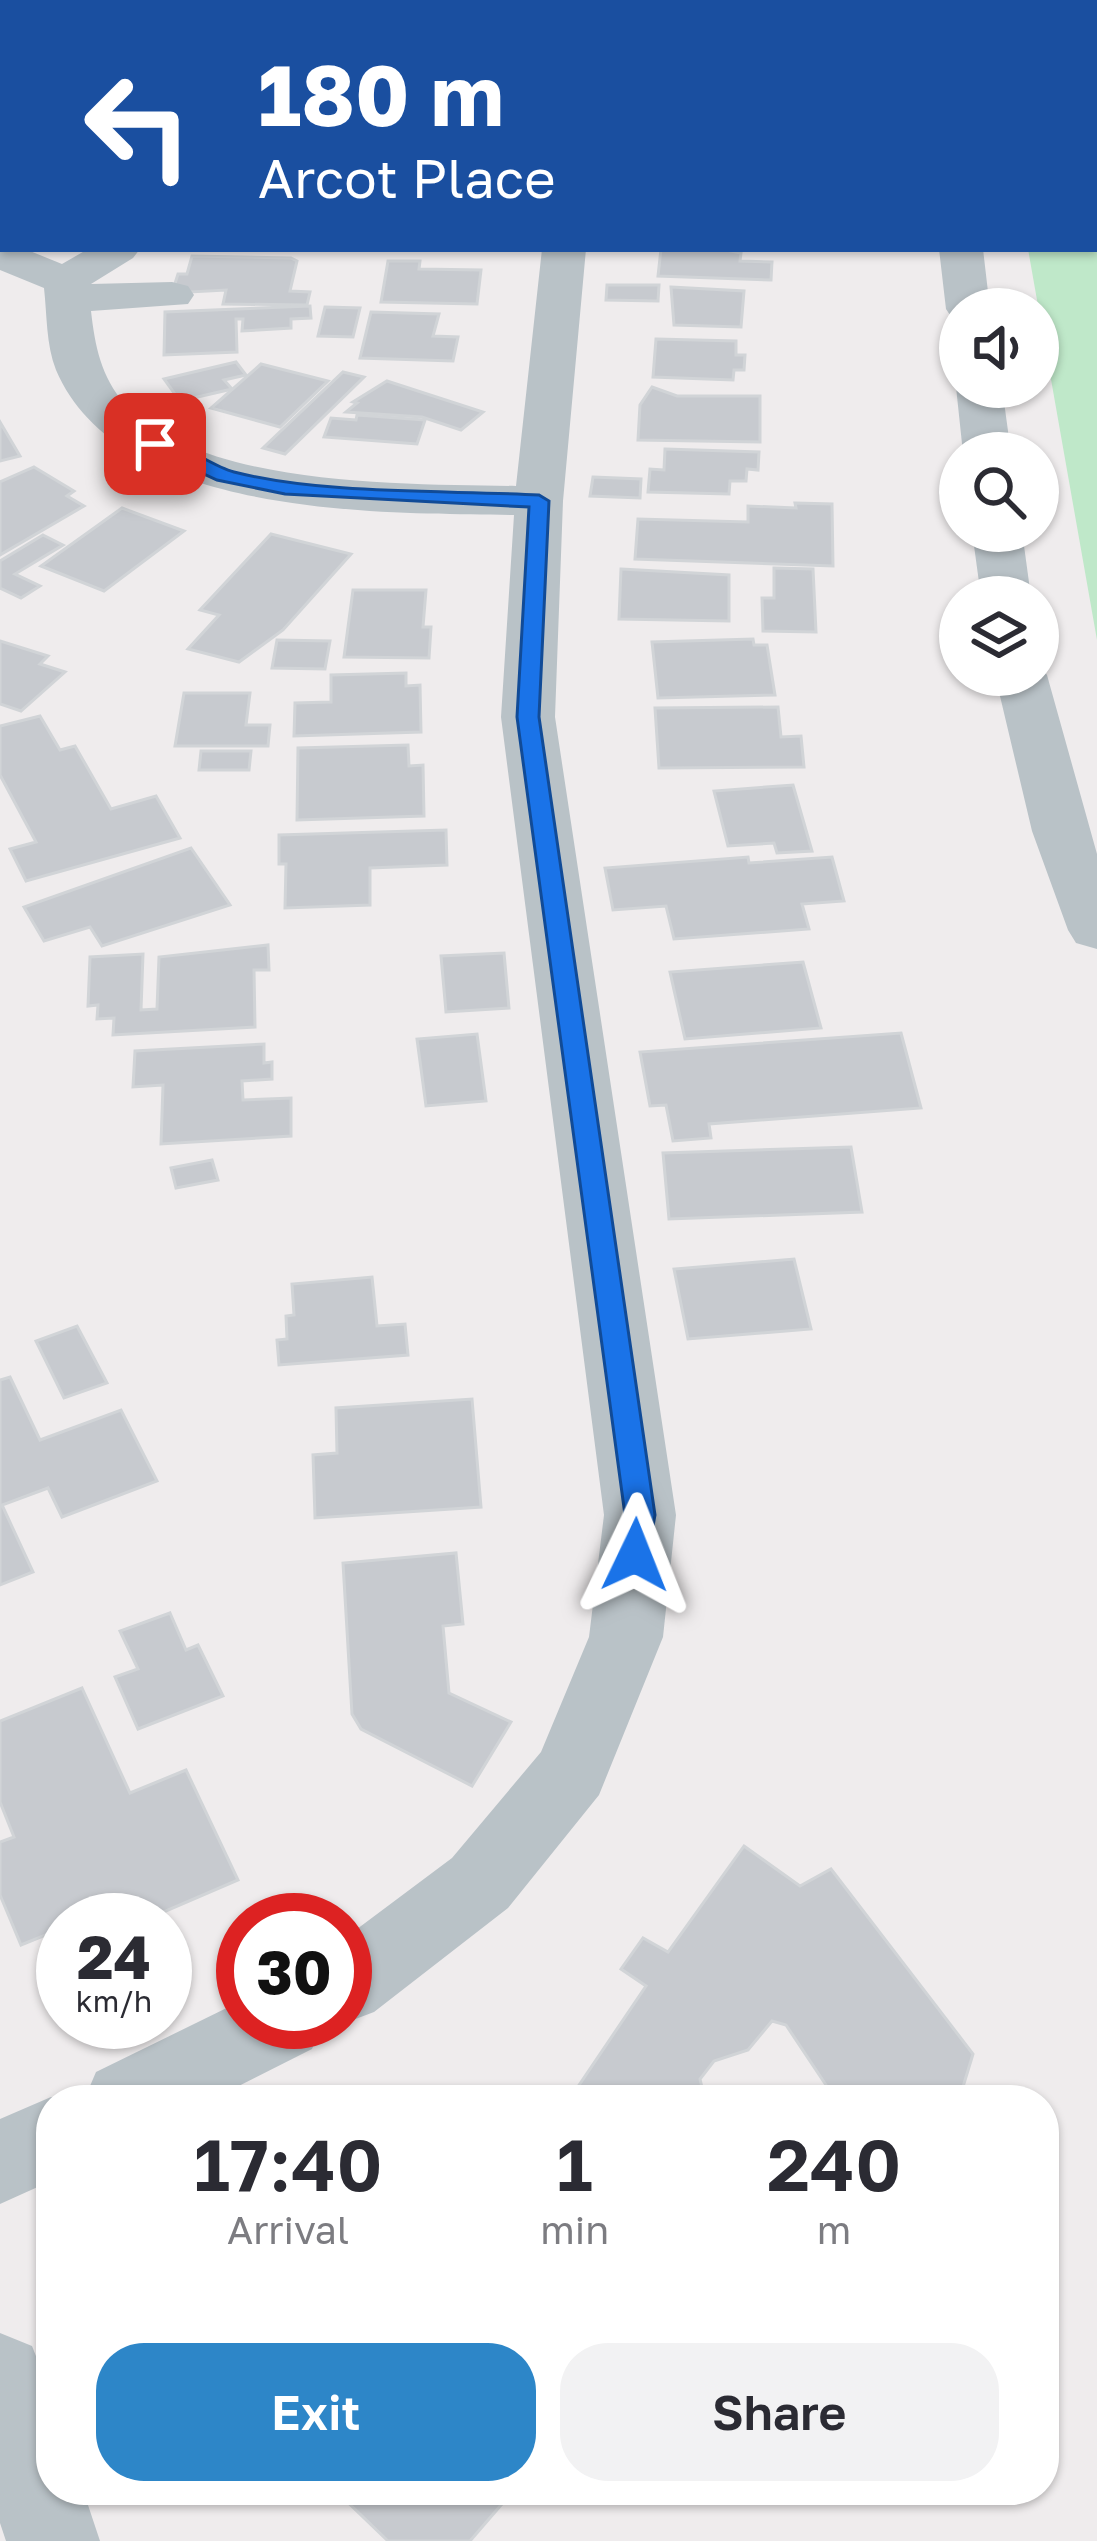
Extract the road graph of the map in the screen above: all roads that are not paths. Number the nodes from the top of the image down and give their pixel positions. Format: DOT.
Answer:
graph roads {
  1 [pos="114,252"];
  2 [pos="564,252"];
  3 [pos="961,252"];
  4 [pos="0,254"];
  5 [pos="966,288"];
  6 [pos="66,290"];
  7 [pos="172,296"];
  8 [pos="539,501"];
  9 [pos="1026,696"];
  10 [pos="1097,930"];
  11 [pos="372,1965"];
  12 [pos="229,2049"];
  13 [pos="156,2085"];
  14 [pos="36,2145"];
  15 [pos="0,2163"];
  16 [pos="0,2378"];
  17 [pos="36,2489"];
  18 [pos="41,2505"];
  19 [pos="53,2541"];
  1 -- 6 [label="street"];
  2 -- 8 [label="street"];
  3 -- 5 [label="street"];
  4 -- 6 [label="street"];
  6 -- 7 [label="street"];
  6 -- 8 [label="street"];
  8 -- 11 [label="street"];
  9 -- 10 [label="street"];
  12 -- 13 [label="street"];
  14 -- 15 [label="street"];
  16 -- 17 [label="street"];
  18 -- 19 [label="street"];
}
